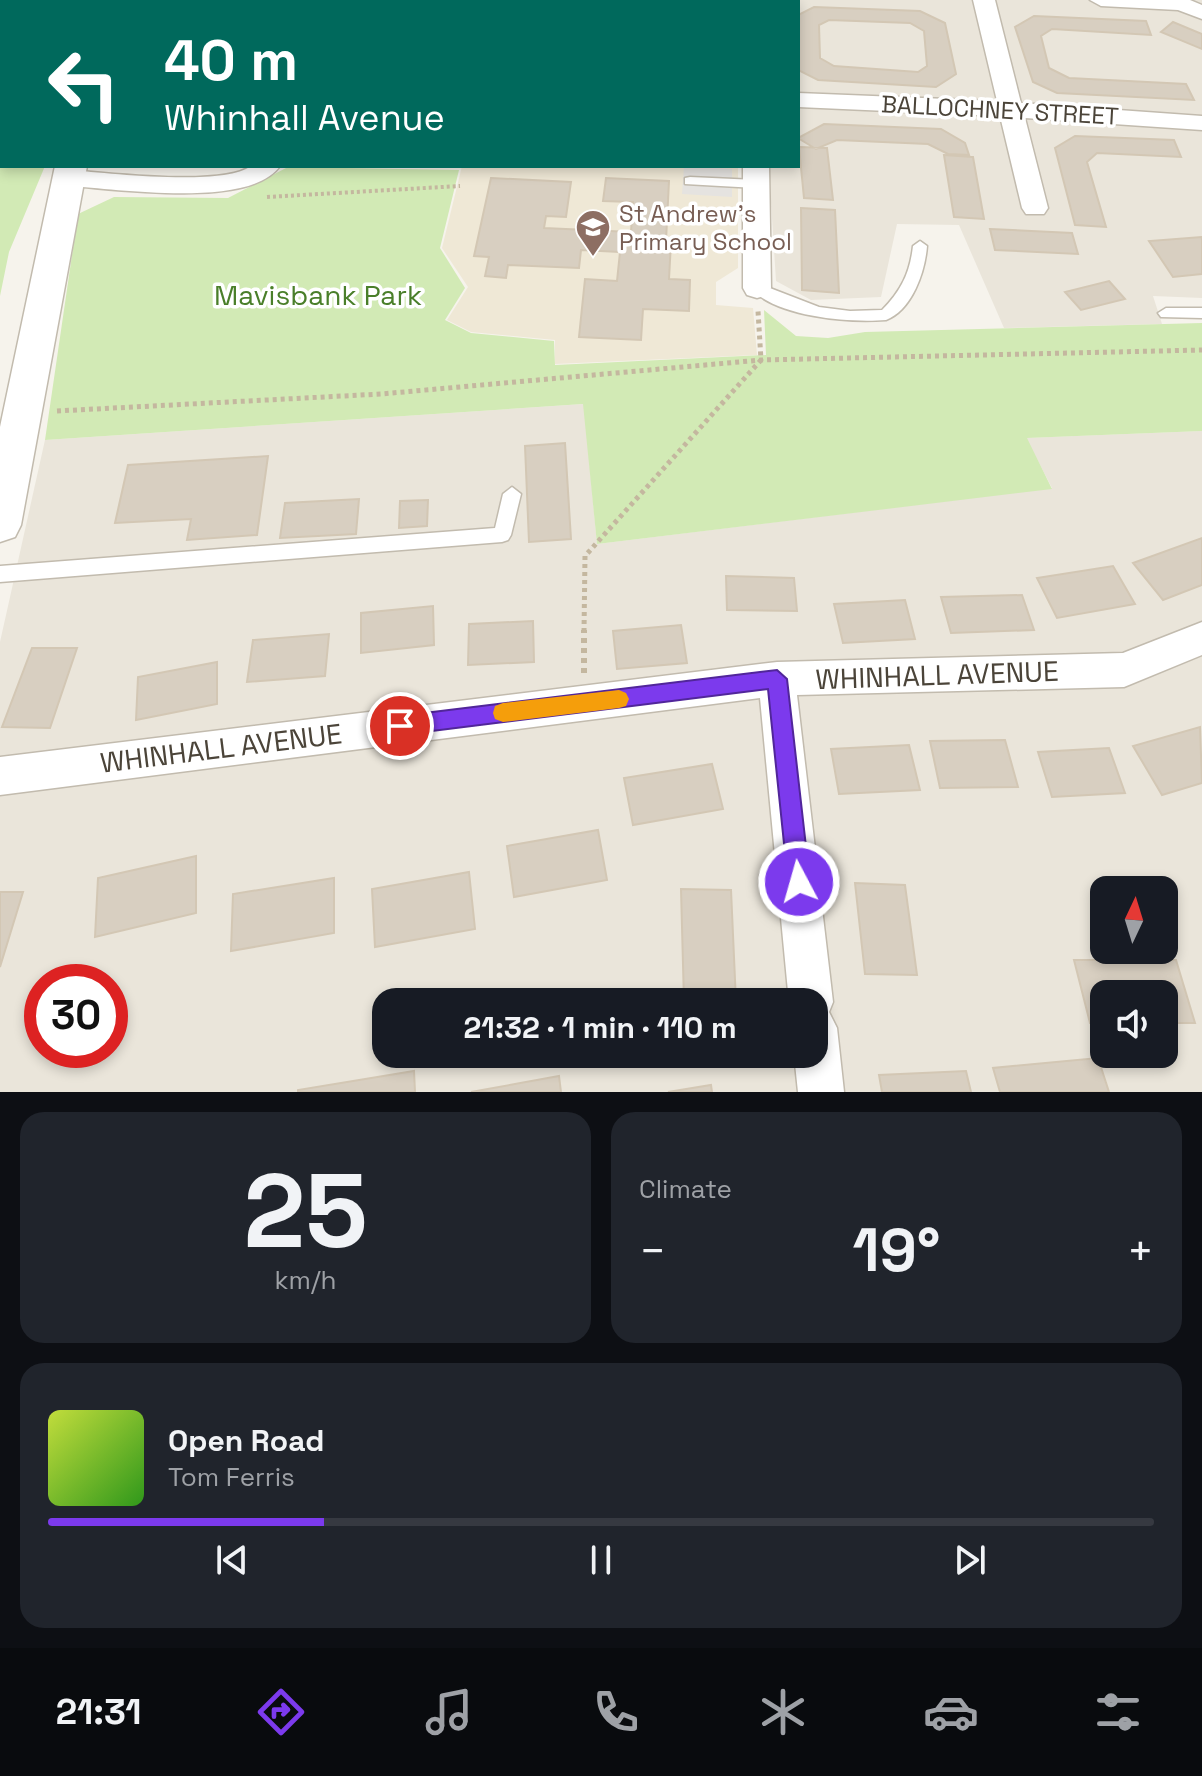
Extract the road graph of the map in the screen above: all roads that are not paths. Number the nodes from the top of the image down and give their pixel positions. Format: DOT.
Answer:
graph roads {
  1 [pos="984,0"];
  2 [pos="1101,0"];
  3 [pos="1180,2"];
  4 [pos="1202,12"];
  5 [pos="800,100"];
  6 [pos="1012,109"];
  7 [pos="1202,123"];
  8 [pos="264,168"];
  9 [pos="70,172"];
  10 [pos="756,175"];
  11 [pos="690,181"];
  12 [pos="1035,208"];
  13 [pos="920,246"];
  14 [pos="757,288"];
  15 [pos="1166,313"];
  16 [pos="1202,313"];
  17 [pos="512,494"];
  18 [pos="0,525"];
  19 [pos="0,574"];
  20 [pos="1202,638"];
  21 [pos="777,679"];
  22 [pos="0,776"];
  23 [pos="810,988"];
  24 [pos="818,1068"];
  25 [pos="821,1092"];
  1 -- 6 [label="street"];
  2 -- 3 [label="street"];
  3 -- 4 [label="street"];
  5 -- 6 [label="street, BALLOCHNEY STREET"];
  6 -- 7 [label="street, BALLOCHNEY STREET"];
  6 -- 12 [label="street"];
  8 -- 9 [label="street"];
  9 -- 18 [label="street"];
  10 -- 11 [label="lane"];
  10 -- 14 [label="street"];
  13 -- 14 [label="lane"];
  15 -- 16 [label="lane"];
  17 -- 19 [label="lane"];
  20 -- 21 [label="street, WHINHALL AVENUE"];
  21 -- 22 [label="street, WHINHALL AVENUE"];
  21 -- 23 [label="street"];
  24 -- 25 [label="street"];
}
